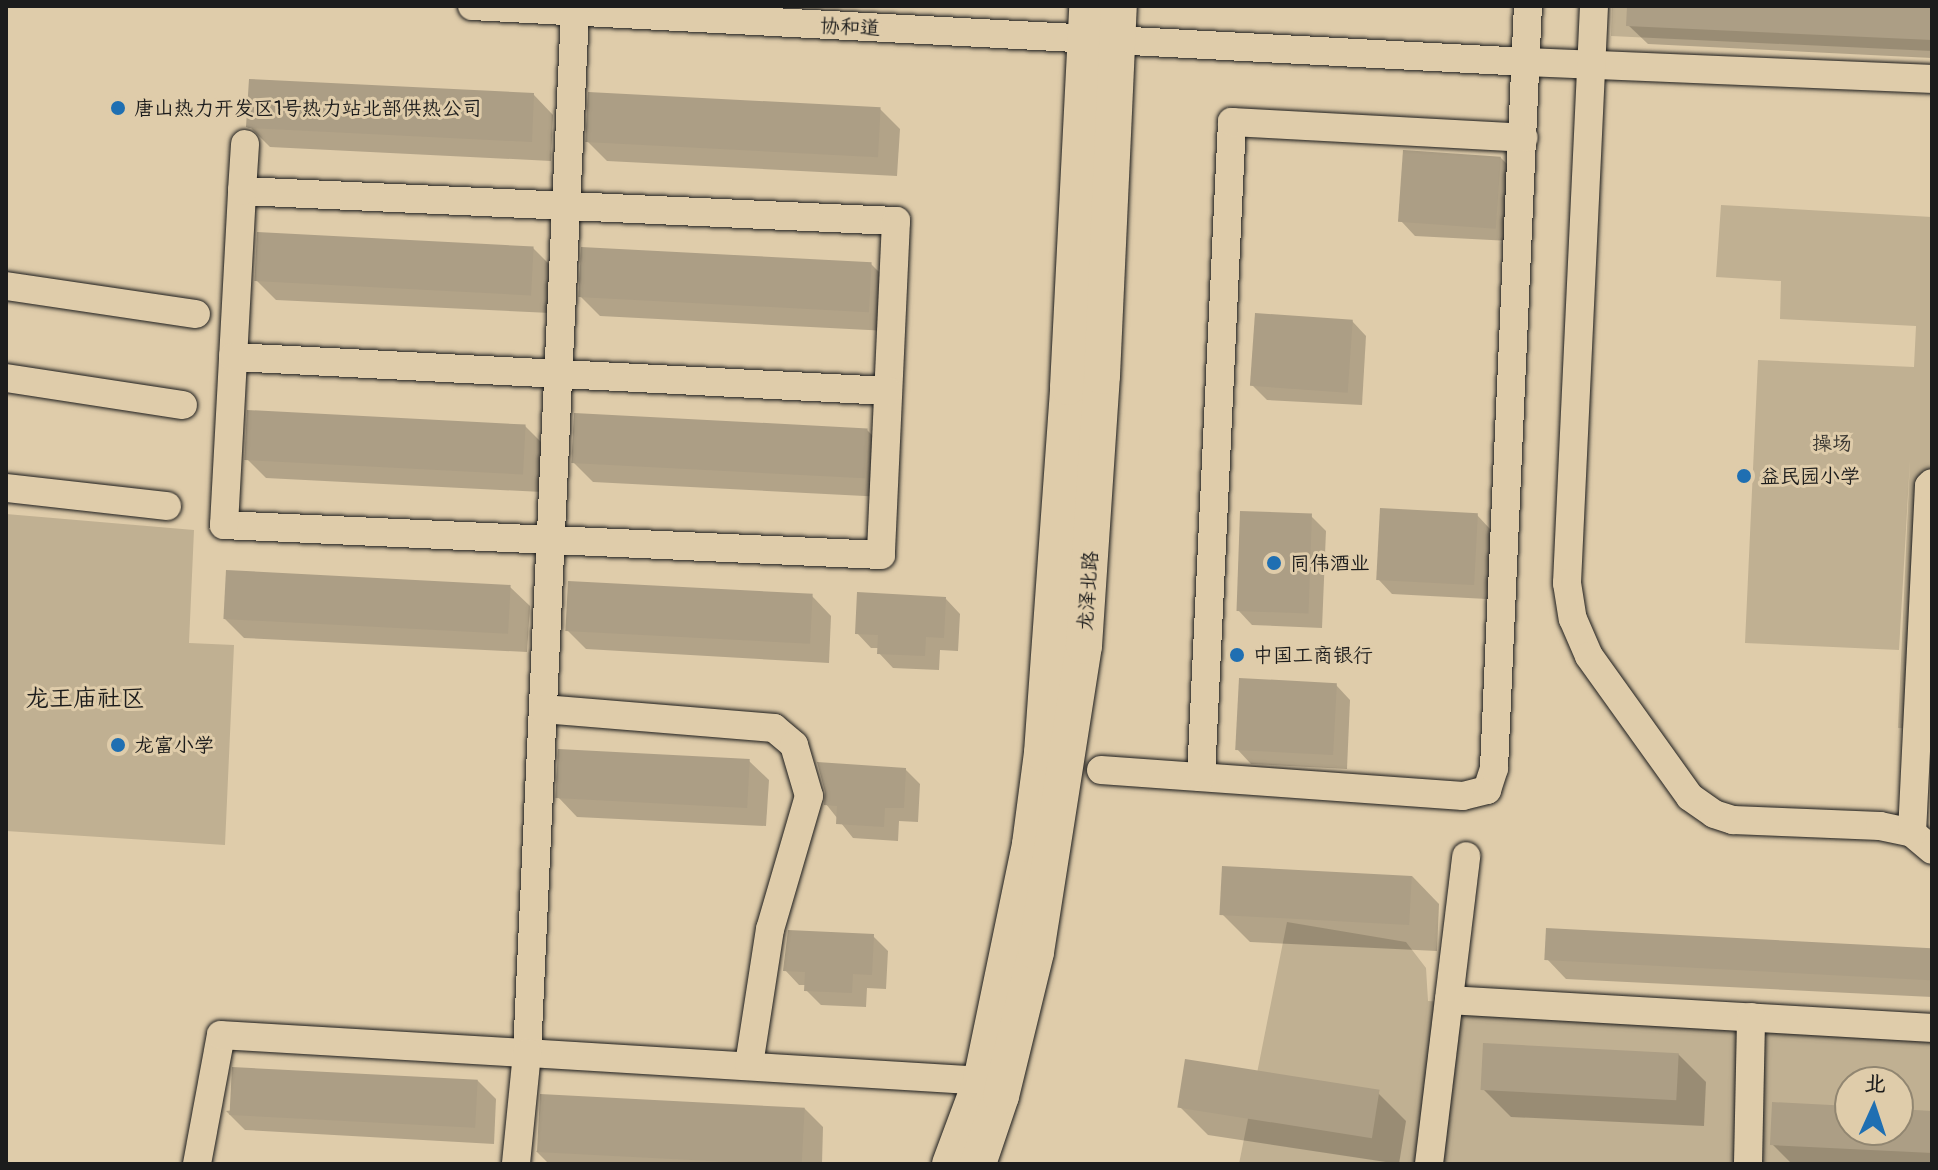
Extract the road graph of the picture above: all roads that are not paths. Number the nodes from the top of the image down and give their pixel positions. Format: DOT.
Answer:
graph roads {
  1 [pos="472,6"];
  2 [pos="1119,6"];
  3 [pos="1528,6"];
  4 [pos="1594,6"];
  5 [pos="575,12"];
  6 [pos="1096,29"];
  7 [pos="1528,62"];
  8 [pos="1592,63"];
  9 [pos="1932,79"];
  10 [pos="1524,138"];
  11 [pos="245,144"];
  12 [pos="242,191"];
  13 [pos="566,206"];
  14 [pos="6,286"];
  15 [pos="196,314"];
  16 [pos="233,357"];
  17 [pos="558,376"];
  18 [pos="6,378"];
  19 [pos="888,391"];
  20 [pos="183,405"];
  21 [pos="1932,483"];
  22 [pos="6,488"];
  23 [pos="167,506"];
  24 [pos="551,540"];
  25 [pos="543,709"];
  26 [pos="1101,770"];
  27 [pos="1201,777"];
  28 [pos="1922,841"];
  29 [pos="1466,856"];
  30 [pos="1449,1000"];
  31 [pos="1751,1017"];
  32 [pos="1932,1028"];
  33 [pos="527,1053"];
  34 [pos="749,1065"];
  35 [pos="991,1089"];
  36 [pos="197,1164"];
  37 [pos="516,1164"];
  38 [pos="950,1164"];
  39 [pos="978,1164"];
  40 [pos="1429,1164"];
  41 [pos="1748,1164"];
  1 -- 5 [label="street, 协和道"];
  2 -- 6 [label="main road, 龙泽北路"];
  3 -- 7 [label="street"];
  4 -- 8 [label="street"];
  5 -- 6 [label="street, 协和道"];
  5 -- 13 [label="street"];
  6 -- 7 [label="street, 协和道"];
  6 -- 35 [label="main road, 龙泽北路"];
  7 -- 8 [label="street, 协和道"];
  7 -- 10 [label="street"];
  8 -- 9 [label="street, 协和道"];
  8 -- 28 [label="street"];
  10 -- 27 [label="street"];
  10 -- 27 [label="street"];
  11 -- 12 [label="street"];
  12 -- 13 [label="street"];
  12 -- 16 [label="street"];
  13 -- 17 [label="street"];
  13 -- 19 [label="street"];
  14 -- 15 [label="street"];
  16 -- 17 [label="street"];
  16 -- 24 [label="street"];
  17 -- 19 [label="street"];
  17 -- 24 [label="street"];
  18 -- 20 [label="street"];
  19 -- 24 [label="street"];
  21 -- 28 [label="street"];
  22 -- 23 [label="street"];
  24 -- 25 [label="street"];
  25 -- 33 [label="street"];
  25 -- 34 [label="street"];
  26 -- 27 [label="street"];
  29 -- 30 [label="street"];
  30 -- 31 [label="street"];
  30 -- 40 [label="street"];
  31 -- 32 [label="street"];
  31 -- 41 [label="street"];
  33 -- 34 [label="street"];
  33 -- 36 [label="street"];
  33 -- 37 [label="street"];
  34 -- 35 [label="street"];
  35 -- 38 [label="main road, 龙泽北路"];
  35 -- 39 [label="main road, 龙泽北路"];
}
